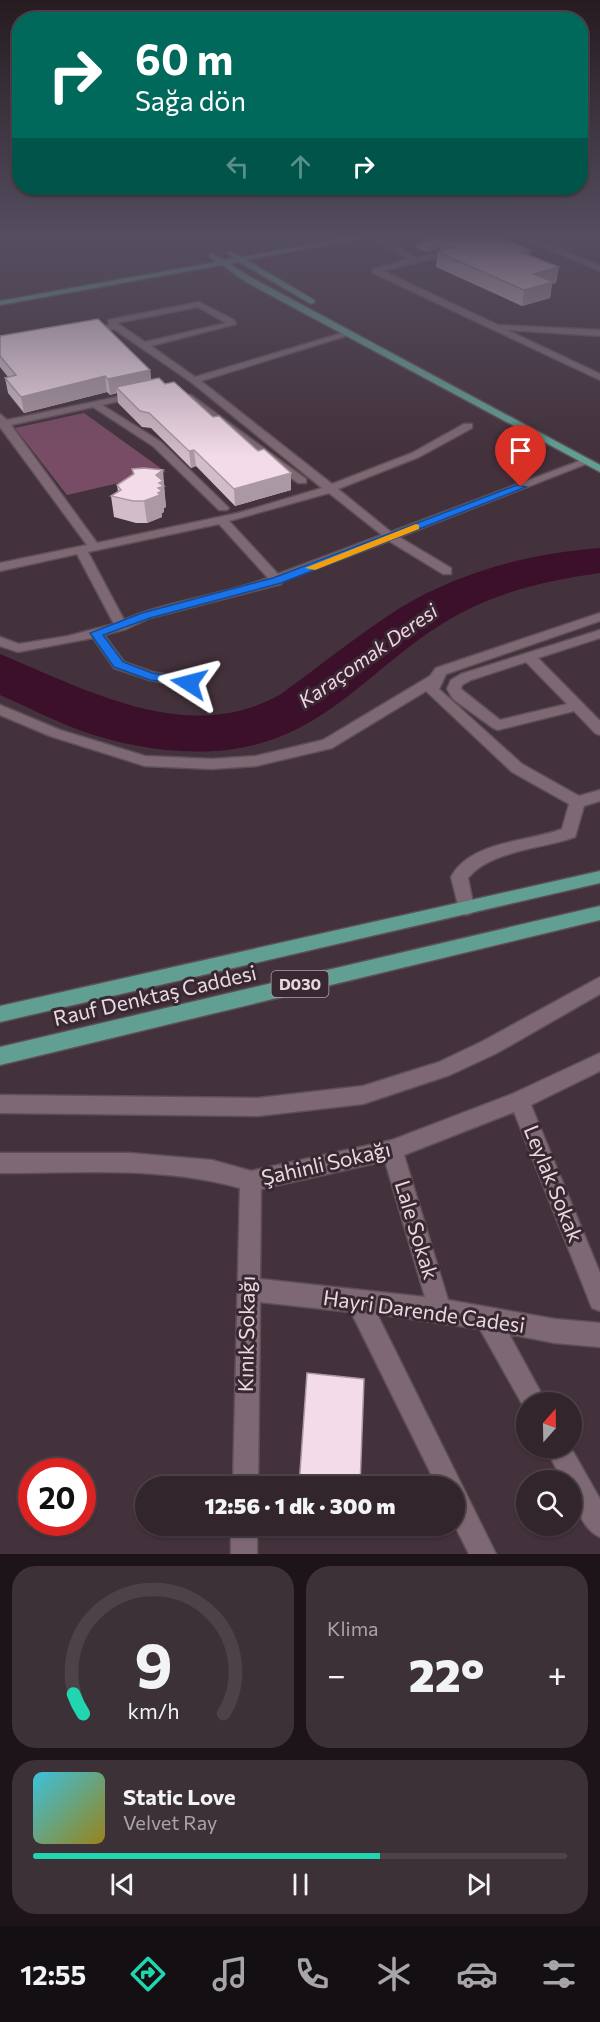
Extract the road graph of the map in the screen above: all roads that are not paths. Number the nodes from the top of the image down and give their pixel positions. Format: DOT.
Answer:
graph roads {
  1 [pos="162,312"];
  2 [pos="212,312"];
  3 [pos="306,312"];
  4 [pos="329,312"];
  5 [pos="462,312"];
  6 [pos="116,326"];
  7 [pos="493,326"];
  8 [pos="81,332"];
  9 [pos="346,333"];
  10 [pos="600,333"];
  11 [pos="144,345"];
  12 [pos="600,377"];
  13 [pos="194,380"];
  14 [pos="151,392"];
  15 [pos="183,393"];
  16 [pos="95,404"];
  17 [pos="1,421"];
  18 [pos="468,426"];
  19 [pos="586,462"];
  20 [pos="600,462"];
  21 [pos="600,469"];
  22 [pos="302,481"];
  23 [pos="332,488"];
  24 [pos="223,514"];
  25 [pos="391,537"];
  26 [pos="87,548"];
  27 [pos="0,567"];
  28 [pos="447,571"];
  29 [pos="277,580"];
  30 [pos="600,618"];
  31 [pos="121,626"];
  32 [pos="96,633"];
  33 [pos="600,634"];
  34 [pos="0,641"];
  35 [pos="529,657"];
  36 [pos="435,679"];
  37 [pos="189,683"];
  38 [pos="577,706"];
  39 [pos="0,710"];
  40 [pos="600,730"];
  41 [pos="600,795"];
  42 [pos="577,802"];
  43 [pos="600,877"];
  44 [pos="466,908"];
  45 [pos="600,913"];
  46 [pos="600,985"];
  47 [pos="0,1014"];
  48 [pos="0,1056"];
  49 [pos="600,1062"];
  50 [pos="519,1101"];
  51 [pos="0,1104"];
  52 [pos="392,1149"];
  53 [pos="0,1163"];
  54 [pos="251,1181"];
  55 [pos="248,1289"];
  56 [pos="600,1300"];
  57 [pos="358,1301"];
  58 [pos="440,1310"];
  59 [pos="487,1318"];
  60 [pos="600,1335"];
  61 [pos="528,1392"];
  62 [pos="564,1458"];
  63 [pos="245,1476"];
  64 [pos="445,1476"];
  65 [pos="465,1518"];
  66 [pos="600,1524"];
  67 [pos="244,1536"];
  68 [pos="244,1554"];
  69 [pos="483,1554"];
  1 -- 6 [label="street"];
  2 -- 11 [label="street"];
  3 -- 9 [label="main road"];
  4 -- 20 [label="main road"];
  5 -- 7 [label="street"];
  6 -- 8 [label="street"];
  6 -- 11 [label="street"];
  7 -- 10 [label="street"];
  7 -- 12 [label="street"];
  9 -- 13 [label="street"];
  9 -- 19 [label="main road"];
  11 -- 13 [label="street"];
  13 -- 23 [label="street"];
  14 -- 16 [label="street"];
  15 -- 22 [label="street"];
  16 -- 17 [label="street"];
  16 -- 24 [label="street"];
  17 -- 26 [label="street"];
  18 -- 23 [label="street"];
  19 -- 21 [label="main road"];
  19 -- 25 [label="street"];
  23 -- 24 [label="street"];
  23 -- 25 [label="street"];
  24 -- 26 [label="street"];
  24 -- 29 [label="street"];
  25 -- 28 [label="street"];
  25 -- 29 [label="street"];
  26 -- 27 [label="street"];
  26 -- 31 [label="street"];
  29 -- 31 [label="street"];
  30 -- 36 [label="street"];
  31 -- 32 [label="street"];
  32 -- 34 [label="street"];
  32 -- 37 [label="street"];
  33 -- 35 [label="street"];
  35 -- 38 [label="street"];
  35 -- 38 [label="street"];
  36 -- 39 [label="street"];
  36 -- 42 [label="street"];
  38 -- 40 [label="street"];
  41 -- 42 [label="street"];
  42 -- 44 [label="street"];
  43 -- 44 [label="main road, Rauf Denktaş Caddesi"];
  44 -- 47 [label="main road, Rauf Denktaş Caddesi"];
  45 -- 48 [label="main road, Rauf Denktaş Caddesi / D030"];
  46 -- 51 [label="street"];
  49 -- 50 [label="street, Şahinli Sokağı"];
  50 -- 52 [label="street, Şahinli Sokağı"];
  50 -- 56 [label="street, Leylak Sokak"];
  52 -- 54 [label="street, Şahinli Sokağı"];
  52 -- 58 [label="street, Lale Sokak"];
  53 -- 54 [label="street, Şahinli Sokağı"];
  54 -- 55 [label="street, Kınık Sokağı"];
  55 -- 57 [label="street, Hayri Darende Cadesi"];
  55 -- 63 [label="street, Kınık Sokağı"];
  57 -- 58 [label="street, Hayri Darende Cadesi"];
  57 -- 64 [label="street"];
  58 -- 59 [label="street, Hayri Darende Cadesi"];
  59 -- 60 [label="street, Hayri Darende Cadesi"];
  59 -- 61 [label="street"];
  62 -- 66 [label="street"];
  65 -- 69 [label="street"];
  67 -- 68 [label="street"];
}
